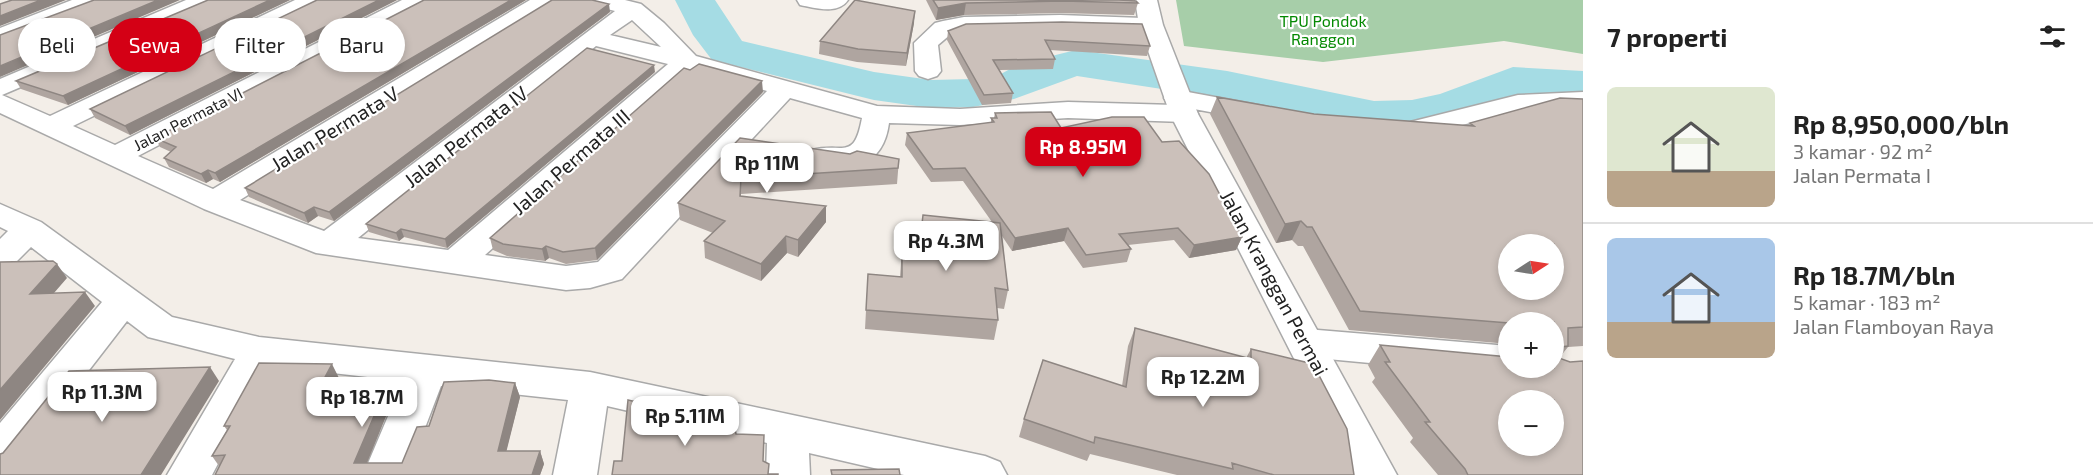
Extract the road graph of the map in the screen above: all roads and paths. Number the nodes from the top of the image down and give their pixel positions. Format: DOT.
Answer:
graph roads {
  1 [pos="92,0"];
  2 [pos="205,0"];
  3 [pos="314,0"];
  4 [pos="419,0"];
  5 [pos="546,0"];
  6 [pos="599,0"];
  7 [pos="808,0"];
  8 [pos="837,0"];
  9 [pos="1002,0"];
  10 [pos="1146,0"];
  11 [pos="633,9"];
  12 [pos="1016,21"];
  13 [pos="1151,25"];
  14 [pos="0,36"];
  15 [pos="591,38"];
  16 [pos="687,61"];
  17 [pos="928,71"];
  18 [pos="0,88"];
  19 [pos="783,90"];
  20 [pos="1583,100"];
  21 [pos="1178,101"];
  22 [pos="0,103"];
  23 [pos="876,114"];
  24 [pos="1282,117"];
  25 [pos="1364,126"];
  26 [pos="48,127"];
  27 [pos="731,141"];
  28 [pos="764,147"];
  29 [pos="798,152"];
  30 [pos="117,156"];
  31 [pos="215,202"];
  32 [pos="15,222"];
  33 [pos="328,245"];
  34 [pos="0,258"];
  35 [pos="456,262"];
  36 [pos="124,300"];
  37 [pos="1306,343"];
  38 [pos="259,351"];
  39 [pos="1498,360"];
  40 [pos="428,368"];
  41 [pos="590,387"];
  42 [pos="788,432"];
  43 [pos="0,453"];
  44 [pos="189,475"];
  45 [pos="385,475"];
  46 [pos="575,475"];
  47 [pos="788,475"];
  48 [pos="984,475"];
  49 [pos="1375,475"];
  1 -- 14 [label="street"];
  2 -- 18 [label="street"];
  3 -- 26 [label="street"];
  4 -- 30 [label="street, Jalan Permata VI"];
  5 -- 31 [label="street, Jalan Permata V"];
  6 -- 11 [label="street"];
  7 -- 8 [label="street"];
  9 -- 12 [label="street"];
  10 -- 13 [label="street, Jalan Kranggan Permai"];
  11 -- 15 [label="street, Jalan Permata IV"];
  11 -- 16 [label="street"];
  12 -- 13 [label="street"];
  12 -- 17 [label="street"];
  13 -- 21 [label="street, Jalan Kranggan Permai"];
  15 -- 16 [label="street"];
  15 -- 33 [label="street, Jalan Permata IV"];
  16 -- 19 [label="street"];
  16 -- 35 [label="street, Jalan Permata III"];
  19 -- 23 [label="street"];
  19 -- 27 [label="street"];
  20 -- 25 [label="street"];
  21 -- 23 [label="street"];
  21 -- 24 [label="street"];
  21 -- 37 [label="street, Jalan Kranggan Permai"];
  22 -- 26 [label="street"];
  23 -- 29 [label="street"];
  26 -- 30 [label="street"];
  27 -- 28 [label="street"];
  27 -- 35 [label="street"];
  30 -- 31 [label="street"];
  31 -- 33 [label="street"];
  32 -- 34 [label="street"];
  32 -- 36 [label="street"];
  33 -- 35 [label="street"];
  36 -- 38 [label="street"];
  36 -- 43 [label="street"];
  37 -- 39 [label="street"];
  37 -- 49 [label="street, Jalan Kranggan Permai"];
  38 -- 40 [label="street"];
  38 -- 44 [label="street"];
  40 -- 41 [label="street"];
  40 -- 45 [label="street"];
  41 -- 42 [label="street"];
  41 -- 46 [label="street"];
  42 -- 47 [label="street"];
  42 -- 48 [label="street"];
}
